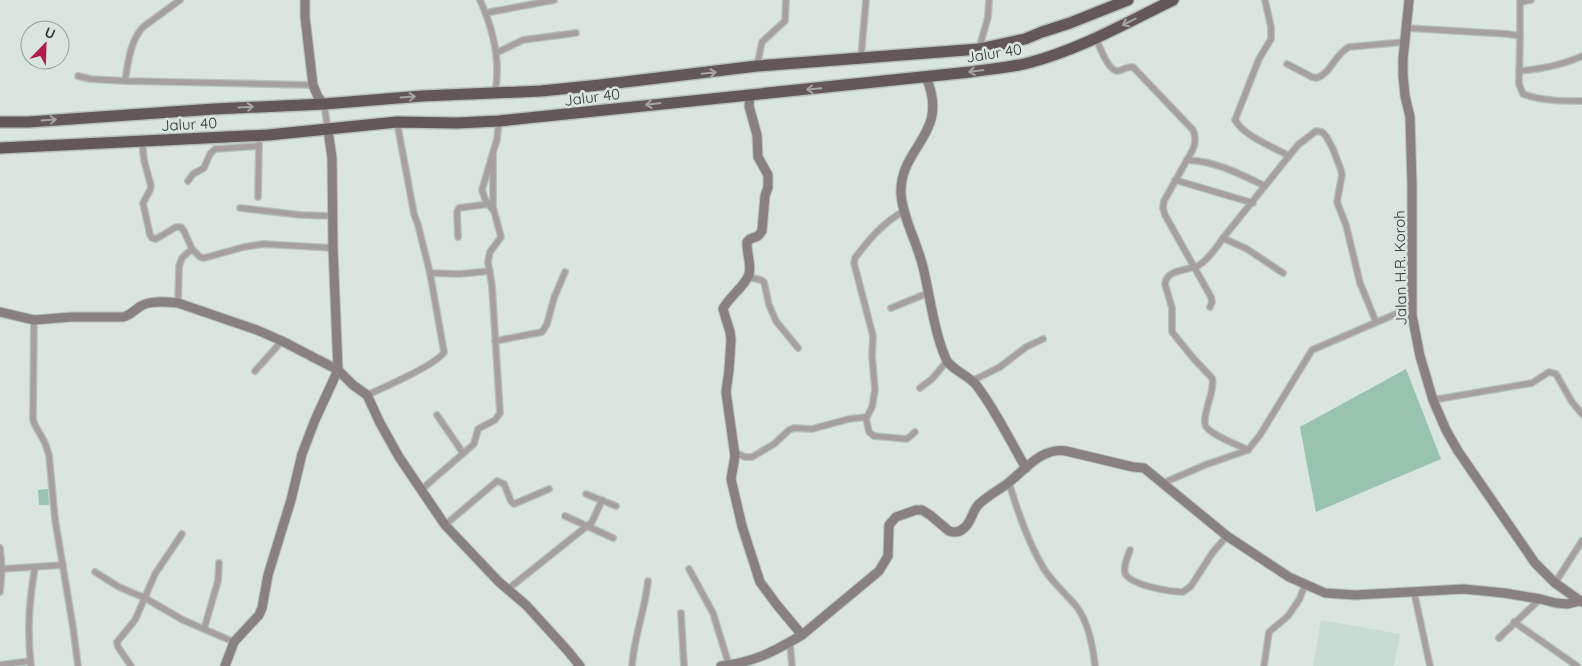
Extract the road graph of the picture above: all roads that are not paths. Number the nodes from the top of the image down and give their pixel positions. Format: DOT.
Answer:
graph roads {
  1 [pos="180,0"];
  2 [pos="305,0"];
  3 [pos="480,0"];
  4 [pos="554,0"];
  5 [pos="786,0"];
  6 [pos="866,0"];
  7 [pos="989,0"];
  8 [pos="1128,0"];
  9 [pos="1173,0"];
  10 [pos="1265,0"];
  11 [pos="1409,0"];
  12 [pos="1531,0"];
  13 [pos="486,13"];
  14 [pos="1406,28"];
  15 [pos="576,33"];
  16 [pos="1520,36"];
  17 [pos="1096,38"];
  18 [pos="1405,42"];
  19 [pos="979,49"];
  20 [pos="496,52"];
  21 [pos="1582,56"];
  22 [pos="861,57"];
  23 [pos="1287,64"];
  24 [pos="757,66"];
  25 [pos="1519,71"];
  26 [pos="78,76"];
  27 [pos="926,76"];
  28 [pos="126,81"];
  29 [pos="313,85"];
  30 [pos="496,93"];
  31 [pos="750,96"];
  32 [pos="1582,101"];
  33 [pos="324,104"];
  34 [pos="499,121"];
  35 [pos="0,122"];
  36 [pos="397,122"];
  37 [pos="328,130"];
  38 [pos="260,140"];
  39 [pos="142,141"];
  40 [pos="0,148"];
  41 [pos="493,155"];
  42 [pos="1289,156"];
  43 [pos="1187,160"];
  44 [pos="1175,180"];
  45 [pos="188,181"];
  46 [pos="1265,186"];
  47 [pos="258,197"];
  48 [pos="1253,203"];
  49 [pos="489,204"];
  50 [pos="240,208"];
  51 [pos="904,211"];
  52 [pos="333,216"];
  53 [pos="497,221"];
  54 [pos="458,237"];
  55 [pos="1223,238"];
  56 [pos="332,248"];
  57 [pos="192,249"];
  58 [pos="1195,267"];
  59 [pos="490,271"];
  60 [pos="565,272"];
  61 [pos="430,273"];
  62 [pos="1283,273"];
  63 [pos="748,277"];
  64 [pos="928,293"];
  65 [pos="178,303"];
  66 [pos="1210,307"];
  67 [pos="891,308"];
  68 [pos="1412,308"];
  69 [pos="0,312"];
  70 [pos="34,320"];
  71 [pos="1376,322"];
  72 [pos="1043,339"];
  73 [pos="282,340"];
  74 [pos="495,341"];
  75 [pos="798,348"];
  76 [pos="946,361"];
  77 [pos="338,370"];
  78 [pos="255,371"];
  79 [pos="972,381"];
  80 [pos="920,388"];
  81 [pos="367,395"];
  82 [pos="1433,400"];
  83 [pos="1582,414"];
  84 [pos="437,415"];
  85 [pos="866,418"];
  86 [pos="915,432"];
  87 [pos="1248,450"];
  88 [pos="734,452"];
  89 [pos="463,453"];
  90 [pos="1026,468"];
  91 [pos="1008,483"];
  92 [pos="1163,483"];
  93 [pos="422,489"];
  94 [pos="548,489"];
  95 [pos="586,494"];
  96 [pos="602,500"];
  97 [pos="616,506"];
  98 [pos="565,516"];
  99 [pos="445,525"];
  100 [pos="587,526"];
  101 [pos="182,534"];
  102 [pos="1227,536"];
  103 [pos="613,538"];
  104 [pos="1582,541"];
  105 [pos="0,548"];
  106 [pos="1130,550"];
  107 [pos="219,563"];
  108 [pos="63,566"];
  109 [pos="35,567"];
  110 [pos="2,569"];
  111 [pos="689,569"];
  112 [pos="95,572"];
  113 [pos="648,581"];
  114 [pos="1555,583"];
  115 [pos="1305,585"];
  116 [pos="508,590"];
  117 [pos="0,592"];
  118 [pos="1414,592"];
  119 [pos="145,598"];
  120 [pos="1540,599"];
  121 [pos="1581,601"];
  122 [pos="681,613"];
  123 [pos="1514,622"];
  124 [pos="204,629"];
  125 [pos="802,635"];
  126 [pos="1499,638"];
  127 [pos="234,642"];
  128 [pos="790,642"];
  129 [pos="31,664"];
  130 [pos="0,665"];
  131 [pos="78,666"];
  132 [pos="131,666"];
  133 [pos="225,666"];
  134 [pos="580,666"];
  135 [pos="632,666"];
  136 [pos="684,666"];
  137 [pos="725,666"];
  138 [pos="792,666"];
  139 [pos="1095,666"];
  140 [pos="1264,666"];
  141 [pos="1430,666"];
  142 [pos="1577,666"];
  1 -- 28 [label="street"];
  2 -- 29 [label="street"];
  3 -- 13 [label="street"];
  4 -- 13 [label="street"];
  5 -- 24 [label="street"];
  6 -- 22 [label="street"];
  7 -- 19 [label="street"];
  8 -- 19 [label="highway, Jalur 40"];
  9 -- 17 [label="highway, Jalur 40, one-way"];
  10 -- 42 [label="street"];
  11 -- 14 [label="street, Jalan H.R. Koroh"];
  12 -- 16 [label="street"];
  13 -- 20 [label="street"];
  14 -- 16 [label="street"];
  14 -- 18 [label="street, Jalan H.R. Koroh"];
  15 -- 20 [label="street"];
  16 -- 25 [label="street"];
  17 -- 27 [label="highway, Jalur 40, one-way"];
  17 -- 43 [label="street"];
  18 -- 23 [label="street"];
  18 -- 68 [label="street, Jalan H.R. Koroh"];
  19 -- 22 [label="highway, Jalur 40"];
  20 -- 30 [label="street"];
  21 -- 25 [label="street"];
  22 -- 24 [label="highway, Jalur 40"];
  30 -- 24 [label="highway, Jalur 40, one-way"];
  25 -- 32 [label="street"];
  26 -- 28 [label="street"];
  27 -- 31 [label="highway, Jalur 40, one-way"];
  27 -- 51 [label="street"];
  28 -- 29 [label="street"];
  29 -- 33 [label="street"];
  33 -- 30 [label="highway, Jalur 40, one-way"];
  31 -- 34 [label="highway, Jalur 40, one-way"];
  31 -- 63 [label="street"];
  35 -- 33 [label="highway, Jalur 40, one-way"];
  33 -- 37 [label="street"];
  34 -- 36 [label="highway, Jalur 40"];
  34 -- 41 [label="street"];
  36 -- 37 [label="highway, Jalur 40"];
  36 -- 61 [label="street"];
  37 -- 38 [label="highway, Jalur 40"];
  37 -- 52 [label="street"];
  38 -- 39 [label="highway, Jalur 40"];
  38 -- 45 [label="street"];
  38 -- 47 [label="street"];
  39 -- 40 [label="highway, Jalur 40"];
  39 -- 57 [label="street"];
  41 -- 49 [label="street"];
  41 -- 53 [label="street"];
  42 -- 46 [label="street"];
  42 -- 71 [label="street"];
  43 -- 44 [label="street"];
  43 -- 46 [label="street"];
  44 -- 48 [label="street"];
  44 -- 58 [label="street"];
  46 -- 48 [label="street"];
  48 -- 55 [label="street"];
  49 -- 53 [label="street"];
  49 -- 54 [label="street"];
  50 -- 52 [label="street"];
  51 -- 64 [label="street"];
  51 -- 85 [label="street"];
  52 -- 56 [label="street"];
  53 -- 59 [label="street"];
  55 -- 58 [label="street"];
  55 -- 62 [label="street"];
  56 -- 57 [label="street"];
  56 -- 77 [label="street"];
  57 -- 65 [label="street"];
  58 -- 66 [label="street"];
  58 -- 87 [label="street"];
  59 -- 61 [label="street"];
  59 -- 74 [label="street"];
  60 -- 74 [label="street"];
  61 -- 81 [label="street"];
  63 -- 75 [label="street"];
  63 -- 88 [label="street"];
  64 -- 67 [label="street"];
  64 -- 76 [label="street"];
  65 -- 70 [label="street"];
  65 -- 73 [label="street"];
  68 -- 71 [label="street"];
  68 -- 82 [label="street, Jalan H.R. Koroh"];
  69 -- 70 [label="street"];
  70 -- 108 [label="street"];
  71 -- 87 [label="street"];
  72 -- 79 [label="street"];
  73 -- 77 [label="street"];
  73 -- 78 [label="street"];
  74 -- 89 [label="street"];
  76 -- 79 [label="street"];
  76 -- 80 [label="street"];
  77 -- 81 [label="street"];
  77 -- 127 [label="street"];
  79 -- 90 [label="street"];
  81 -- 93 [label="street"];
  82 -- 83 [label="street"];
  82 -- 114 [label="street, Jalan H.R. Koroh"];
  84 -- 89 [label="street"];
  85 -- 86 [label="street"];
  85 -- 88 [label="street"];
  87 -- 92 [label="street"];
  88 -- 125 [label="street"];
  89 -- 93 [label="street"];
  90 -- 91 [label="street"];
  90 -- 92 [label="street"];
  91 -- 125 [label="street"];
  91 -- 139 [label="street"];
  92 -- 102 [label="street"];
  93 -- 99 [label="street"];
  94 -- 99 [label="street"];
  95 -- 96 [label="street"];
  96 -- 97 [label="street"];
  96 -- 100 [label="street"];
  98 -- 100 [label="street"];
  99 -- 116 [label="street"];
  100 -- 103 [label="street"];
  100 -- 116 [label="street"];
  101 -- 119 [label="street"];
  102 -- 106 [label="street"];
  102 -- 115 [label="street"];
  104 -- 114 [label="street"];
  105 -- 110 [label="street"];
  107 -- 124 [label="street"];
  108 -- 109 [label="street"];
  108 -- 131 [label="street"];
  109 -- 110 [label="street"];
  109 -- 129 [label="street"];
  110 -- 117 [label="street"];
  111 -- 137 [label="street"];
  112 -- 119 [label="street"];
  113 -- 135 [label="street"];
  114 -- 121 [label="street, Jalan H.R. Koroh"];
  115 -- 118 [label="street"];
  115 -- 140 [label="street"];
  116 -- 134 [label="street"];
  118 -- 120 [label="street"];
  118 -- 141 [label="street"];
  119 -- 124 [label="street"];
  119 -- 132 [label="street"];
  120 -- 121 [label="street"];
  120 -- 123 [label="street"];
  122 -- 136 [label="street"];
  123 -- 126 [label="street"];
  123 -- 142 [label="street"];
  124 -- 127 [label="street"];
  125 -- 128 [label="street"];
  127 -- 133 [label="street"];
  128 -- 137 [label="street"];
  128 -- 138 [label="street"];
  129 -- 130 [label="street"];
}
